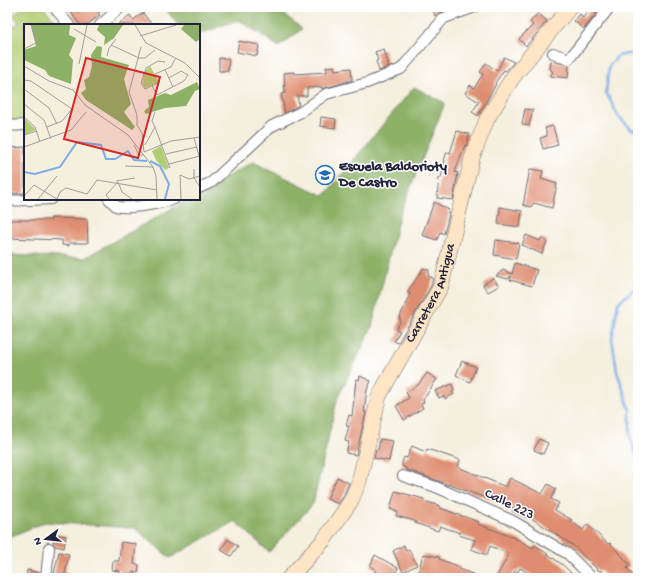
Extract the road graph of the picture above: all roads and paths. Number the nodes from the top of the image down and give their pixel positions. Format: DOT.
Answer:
graph roads {
  1 [pos="54,7"];
  2 [pos="121,7"];
  3 [pos="474,7"];
  4 [pos="570,7"];
  5 [pos="610,7"];
  6 [pos="68,24"];
  7 [pos="101,24"];
  8 [pos="553,53"];
  9 [pos="24,125"];
  10 [pos="7,126"];
  11 [pos="200,188"];
  12 [pos="30,200"];
  13 [pos="110,200"];
  14 [pos="171,200"];
  15 [pos="7,201"];
  16 [pos="403,476"];
  17 [pos="49,548"];
  18 [pos="46,578"];
  19 [pos="289,578"];
  20 [pos="592,578"];
  1 -- 6 [label="street"];
  2 -- 7 [label="street"];
  3 -- 11 [label="street"];
  4 -- 19 [label="street, Carretera Antigua"];
  5 -- 8 [label="street"];
  9 -- 10 [label="street"];
  12 -- 15 [label="street"];
  13 -- 14 [label="street"];
  16 -- 20 [label="street, Calle 223"];
  17 -- 18 [label="street"];
}
